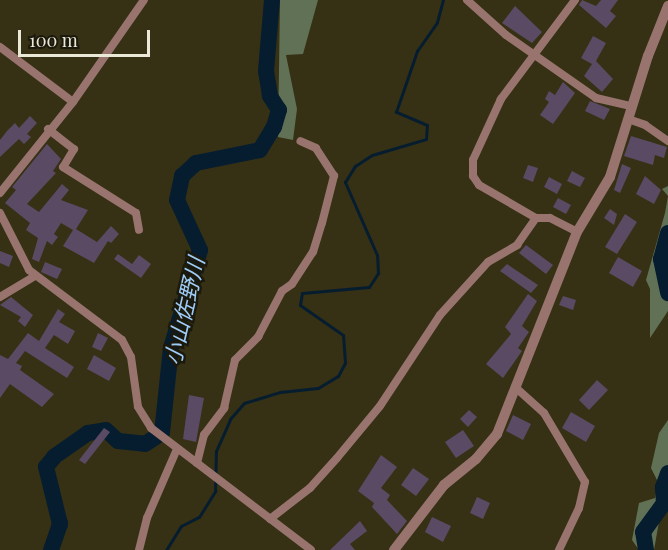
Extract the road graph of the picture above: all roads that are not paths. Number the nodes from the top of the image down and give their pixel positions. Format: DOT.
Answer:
graph roads {
  1 [pos="144,0"];
  2 [pos="467,0"];
  3 [pos="575,0"];
  4 [pos="668,6"];
  5 [pos="0,47"];
  6 [pos="532,53"];
  7 [pos="73,102"];
  8 [pos="632,106"];
  9 [pos="628,119"];
  10 [pos="48,129"];
  11 [pos="300,141"];
  12 [pos="668,141"];
  13 [pos="0,194"];
  14 [pos="0,213"];
  15 [pos="536,218"];
  16 [pos="139,230"];
  17 [pos="577,232"];
  18 [pos="35,276"];
  19 [pos="0,297"];
  20 [pos="515,387"];
  21 [pos="177,449"];
  22 [pos="197,463"];
  23 [pos="270,519"];
  24 [pos="139,550"];
  25 [pos="311,550"];
  26 [pos="394,550"];
  27 [pos="559,550"];
  1 -- 7 [label="street"];
  2 -- 6 [label="street"];
  3 -- 6 [label="street"];
  4 -- 8 [label="street"];
  5 -- 7 [label="street"];
  6 -- 8 [label="street"];
  6 -- 15 [label="street"];
  7 -- 10 [label="street"];
  8 -- 9 [label="street"];
  9 -- 12 [label="street"];
  9 -- 17 [label="street"];
  10 -- 13 [label="street"];
  10 -- 16 [label="street"];
  11 -- 22 [label="street"];
  14 -- 18 [label="street"];
  15 -- 17 [label="street"];
  15 -- 23 [label="street"];
  17 -- 20 [label="street"];
  18 -- 19 [label="street"];
  18 -- 21 [label="street"];
  20 -- 26 [label="street"];
  20 -- 27 [label="street"];
  21 -- 22 [label="street"];
  21 -- 24 [label="street"];
  22 -- 23 [label="street"];
  23 -- 25 [label="street"];
}
